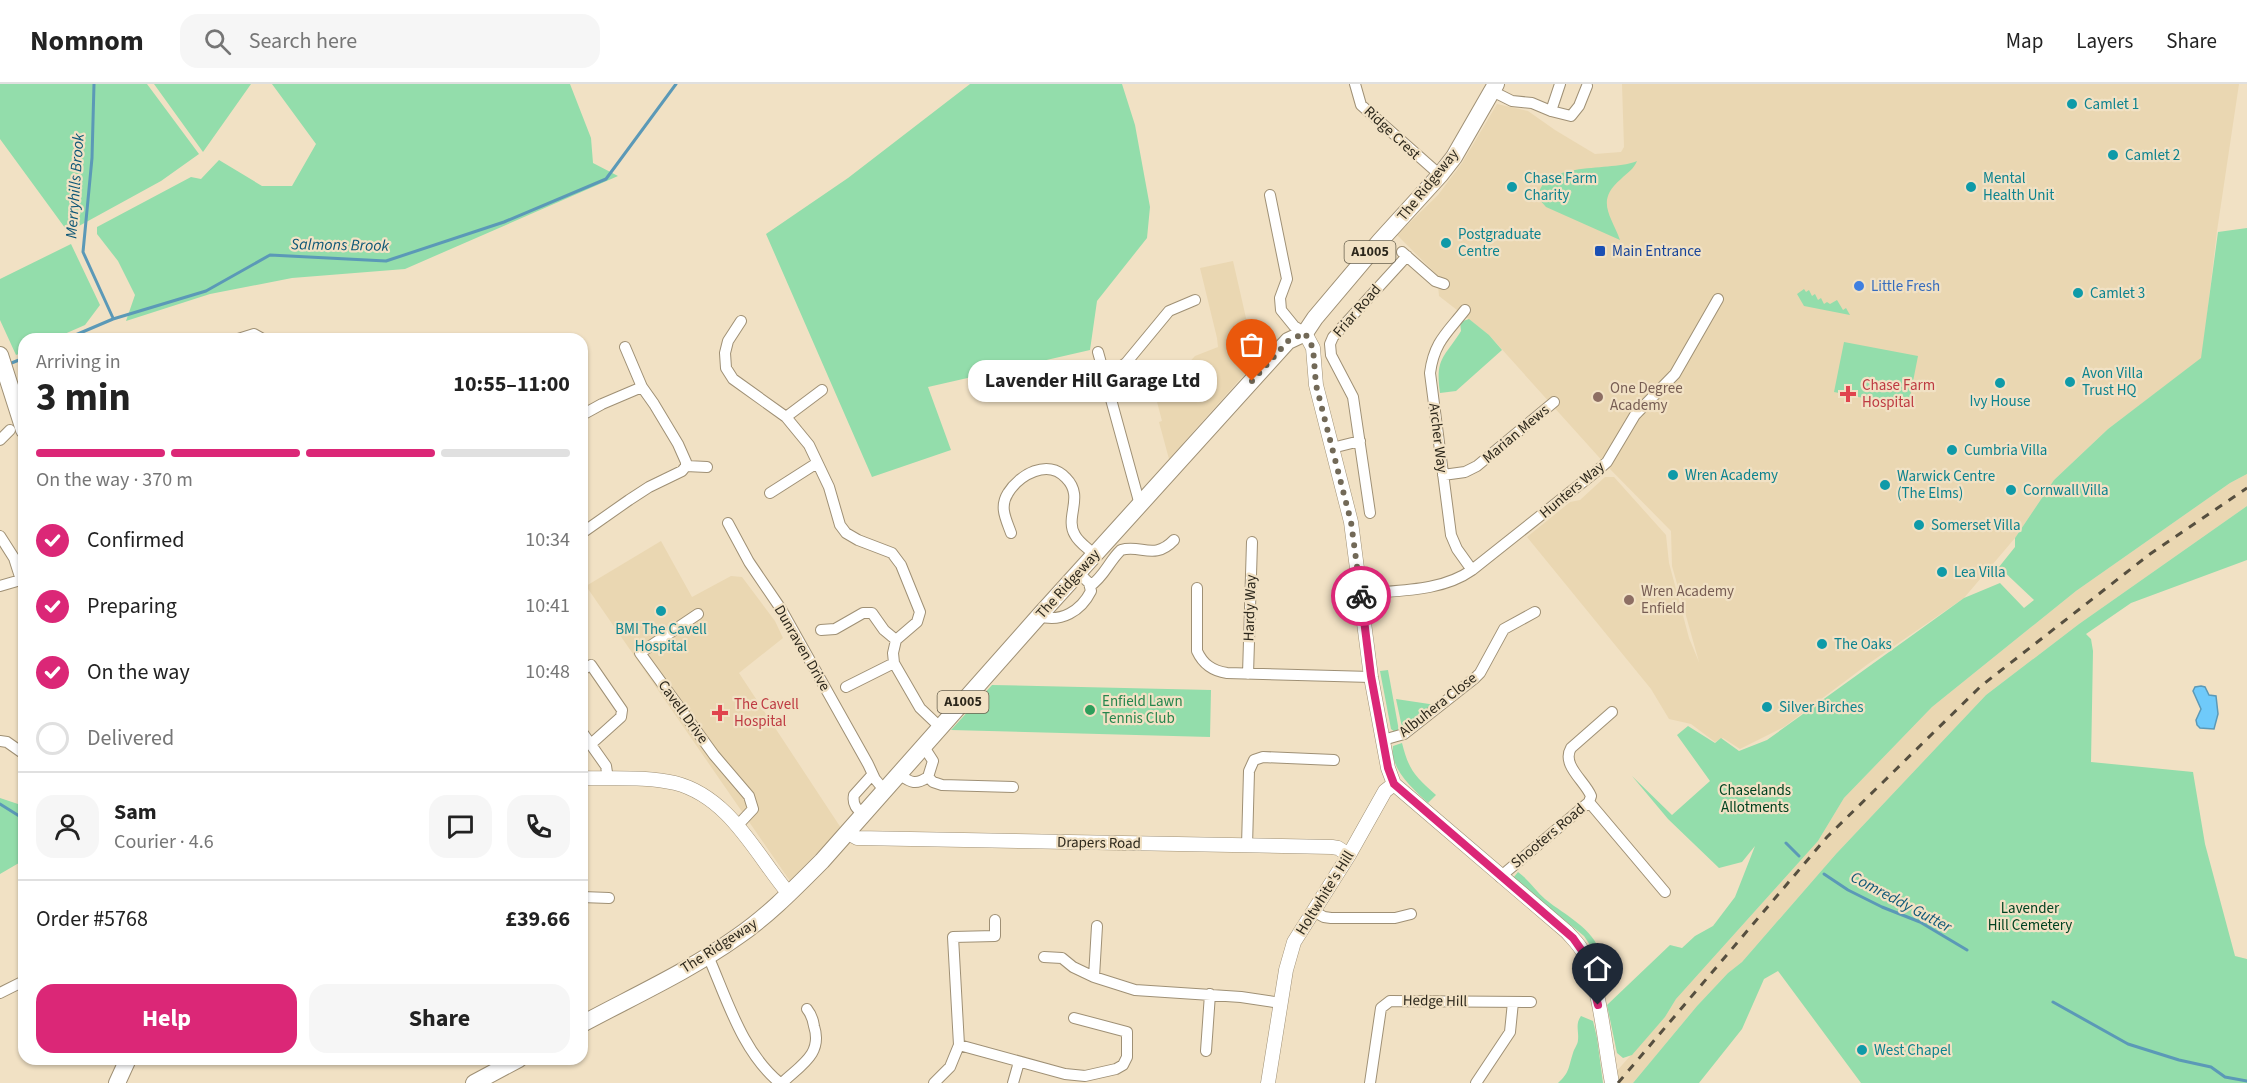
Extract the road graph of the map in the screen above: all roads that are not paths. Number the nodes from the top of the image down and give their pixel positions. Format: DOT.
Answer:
graph roads {
  1 [pos="1355,84"];
  2 [pos="1560,84"];
  3 [pos="1587,86"];
  4 [pos="1494,88"];
  5 [pos="1551,111"];
  6 [pos="1440,175"];
  7 [pos="1270,195"];
  8 [pos="1444,284"];
  9 [pos="1718,299"];
  10 [pos="1195,300"];
  11 [pos="1465,310"];
  12 [pos="741,321"];
  13 [pos="1305,333"];
  14 [pos="625,347"];
  15 [pos="1098,352"];
  16 [pos="1,357"];
  17 [pos="1104,372"];
  18 [pos="642,387"];
  19 [pos="822,390"];
  20 [pos="1554,402"];
  21 [pos="588,412"];
  22 [pos="786,417"];
  23 [pos="17,430"];
  24 [pos="0,440"];
  25 [pos="1360,441"];
  26 [pos="1332,448"];
  27 [pos="817,463"];
  28 [pos="686,466"];
  29 [pos="707,468"];
  30 [pos="1443,475"];
  31 [pos="770,493"];
  32 [pos="1140,505"];
  33 [pos="1370,513"];
  34 [pos="728,523"];
  35 [pos="588,528"];
  36 [pos="1011,532"];
  37 [pos="0,536"];
  38 [pos="1174,540"];
  39 [pos="1252,542"];
  40 [pos="1095,555"];
  41 [pos="18,569"];
  42 [pos="1472,570"];
  43 [pos="1079,573"];
  44 [pos="18,581"];
  45 [pos="0,586"];
  46 [pos="1090,586"];
  47 [pos="1197,588"];
  48 [pos="1361,594"];
  49 [pos="1535,612"];
  50 [pos="698,614"];
  51 [pos="1039,616"];
  52 [pos="821,630"];
  53 [pos="896,640"];
  54 [pos="894,663"];
  55 [pos="588,667"];
  56 [pos="1248,674"];
  57 [pos="1371,676"];
  58 [pos="846,687"];
  59 [pos="1612,712"];
  60 [pos="941,728"];
  61 [pos="588,740"];
  62 [pos="1383,740"];
  63 [pos="0,741"];
  64 [pos="591,744"];
  65 [pos="924,747"];
  66 [pos="18,750"];
  67 [pos="1334,760"];
  68 [pos="872,775"];
  69 [pos="900,775"];
  70 [pos="928,777"];
  71 [pos="588,778"];
  72 [pos="609,779"];
  73 [pos="1394,784"];
  74 [pos="1013,787"];
  75 [pos="885,791"];
  76 [pos="1589,802"];
  77 [pos="864,815"];
  78 [pos="738,825"];
  79 [pos="848,833"];
  80 [pos="1247,846"];
  81 [pos="1349,855"];
  82 [pos="1500,876"];
  83 [pos="1665,892"];
  84 [pos="789,894"];
  85 [pos="588,897"];
  86 [pos="609,898"];
  87 [pos="1313,911"];
  88 [pos="1410,914"];
  89 [pos="996,920"];
  90 [pos="1097,926"];
  91 [pos="708,956"];
  92 [pos="1044,957"];
  93 [pos="1094,977"];
  94 [pos="18,984"];
  95 [pos="0,993"];
  96 [pos="1210,994"];
  97 [pos="1513,1002"];
  98 [pos="1531,1002"];
  99 [pos="1281,1003"];
  100 [pos="807,1009"];
  101 [pos="1074,1018"];
  102 [pos="588,1021"];
  103 [pos="959,1045"];
  104 [pos="1206,1051"];
  105 [pos="1019,1062"];
  106 [pos="125,1065"];
  107 [pos="510,1065"];
  108 [pos="490,1079"];
  109 [pos="117,1083"];
  110 [pos="474,1083"];
  111 [pos="781,1083"];
  112 [pos="933,1083"];
  113 [pos="1013,1083"];
  114 [pos="1268,1083"];
  115 [pos="1370,1083"];
  116 [pos="1476,1083"];
  117 [pos="1612,1083"];
  1 -- 6 [label="street, Ridge Crest"];
  2 -- 5 [label="street"];
  3 -- 5 [label="street"];
  4 -- 5 [label="street"];
  4 -- 6 [label="main road, The Ridgeway / A1005"];
  6 -- 13 [label="main road, The Ridgeway / A1005"];
  7 -- 13 [label="street"];
  8 -- 25 [label="street, Friar Road"];
  9 -- 42 [label="street, Hunters Way"];
  10 -- 17 [label="street"];
  11 -- 30 [label="street, Archer Way"];
  12 -- 22 [label="street"];
  13 -- 26 [label="street"];
  13 -- 32 [label="main road, The Ridgeway / A1005"];
  14 -- 18 [label="street"];
  15 -- 17 [label="street"];
  16 -- 23 [label="main road"];
  17 -- 32 [label="street"];
  18 -- 21 [label="street"];
  18 -- 28 [label="street"];
  19 -- 22 [label="street"];
  20 -- 30 [label="street, Marian Mews"];
  22 -- 27 [label="street"];
  23 -- 24 [label="street"];
  25 -- 26 [label="street"];
  25 -- 33 [label="street, Friar Road"];
  26 -- 48 [label="street"];
  27 -- 31 [label="street"];
  27 -- 53 [label="street"];
  28 -- 29 [label="street"];
  28 -- 35 [label="street"];
  30 -- 42 [label="street, Archer Way"];
  32 -- 40 [label="main road, The Ridgeway / A1005"];
  34 -- 68 [label="street, Dunraven Drive"];
  36 -- 40 [label="street"];
  37 -- 41 [label="street"];
  38 -- 46 [label="street"];
  39 -- 56 [label="street, Hardy Way"];
  40 -- 43 [label="main road, The Ridgeway / A1005"];
  42 -- 48 [label="street, Hunters Way"];
  43 -- 46 [label="street"];
  43 -- 51 [label="main road, The Ridgeway / A1005"];
  44 -- 45 [label="street"];
  46 -- 51 [label="street"];
  47 -- 56 [label="street"];
  48 -- 57 [label="street"];
  49 -- 62 [label="street, Albuhera Close"];
  50 -- 78 [label="street, Cavell Drive"];
  51 -- 60 [label="main road, The Ridgeway / A1005"];
  52 -- 53 [label="street"];
  53 -- 54 [label="street"];
  54 -- 58 [label="street"];
  54 -- 60 [label="street"];
  55 -- 64 [label="street"];
  56 -- 57 [label="street"];
  57 -- 62 [label="street"];
  59 -- 76 [label="street, Shooters Road"];
  60 -- 65 [label="main road, The Ridgeway / A1005"];
  61 -- 64 [label="street"];
  62 -- 73 [label="street"];
  63 -- 66 [label="street"];
  64 -- 72 [label="street"];
  65 -- 69 [label="main road, The Ridgeway / A1005"];
  65 -- 70 [label="street"];
  67 -- 80 [label="street"];
  68 -- 75 [label="street, Dunraven Drive"];
  68 -- 77 [label="street"];
  69 -- 70 [label="street"];
  69 -- 75 [label="main road, The Ridgeway / A1005"];
  70 -- 74 [label="street"];
  71 -- 72 [label="street"];
  72 -- 78 [label="street"];
  73 -- 81 [label="street, Holtwhite's Hill"];
  73 -- 82 [label="street"];
  75 -- 77 [label="main road, The Ridgeway / A1005"];
  76 -- 82 [label="street, Shooters Road"];
  76 -- 83 [label="street"];
  77 -- 79 [label="main road, The Ridgeway / A1005"];
  78 -- 84 [label="street"];
  79 -- 80 [label="street, Drapers Road"];
  79 -- 84 [label="main road, The Ridgeway / A1005"];
  80 -- 81 [label="street, Drapers Road"];
  81 -- 87 [label="street, Holtwhite's Hill"];
  82 -- 117 [label="street"];
  84 -- 91 [label="main road, The Ridgeway / A1005"];
  85 -- 86 [label="street"];
  87 -- 88 [label="street"];
  87 -- 99 [label="street, Holtwhite's Hill"];
  89 -- 103 [label="street"];
  90 -- 93 [label="street"];
  91 -- 102 [label="main road, The Ridgeway / A1005"];
  91 -- 111 [label="street"];
  92 -- 93 [label="street"];
  93 -- 96 [label="street"];
  94 -- 95 [label="street"];
  96 -- 99 [label="street"];
  96 -- 104 [label="street"];
  97 -- 98 [label="street, Hedge Hill"];
  97 -- 115 [label="street, Hedge Hill"];
  97 -- 116 [label="street"];
  99 -- 114 [label="street, Holtwhite's Hill"];
  100 -- 111 [label="street"];
  101 -- 105 [label="street"];
  103 -- 105 [label="street"];
  103 -- 112 [label="street"];
  105 -- 113 [label="street"];
  106 -- 109 [label="main road"];
  107 -- 108 [label="main road"];
  108 -- 110 [label="main road"];
}
